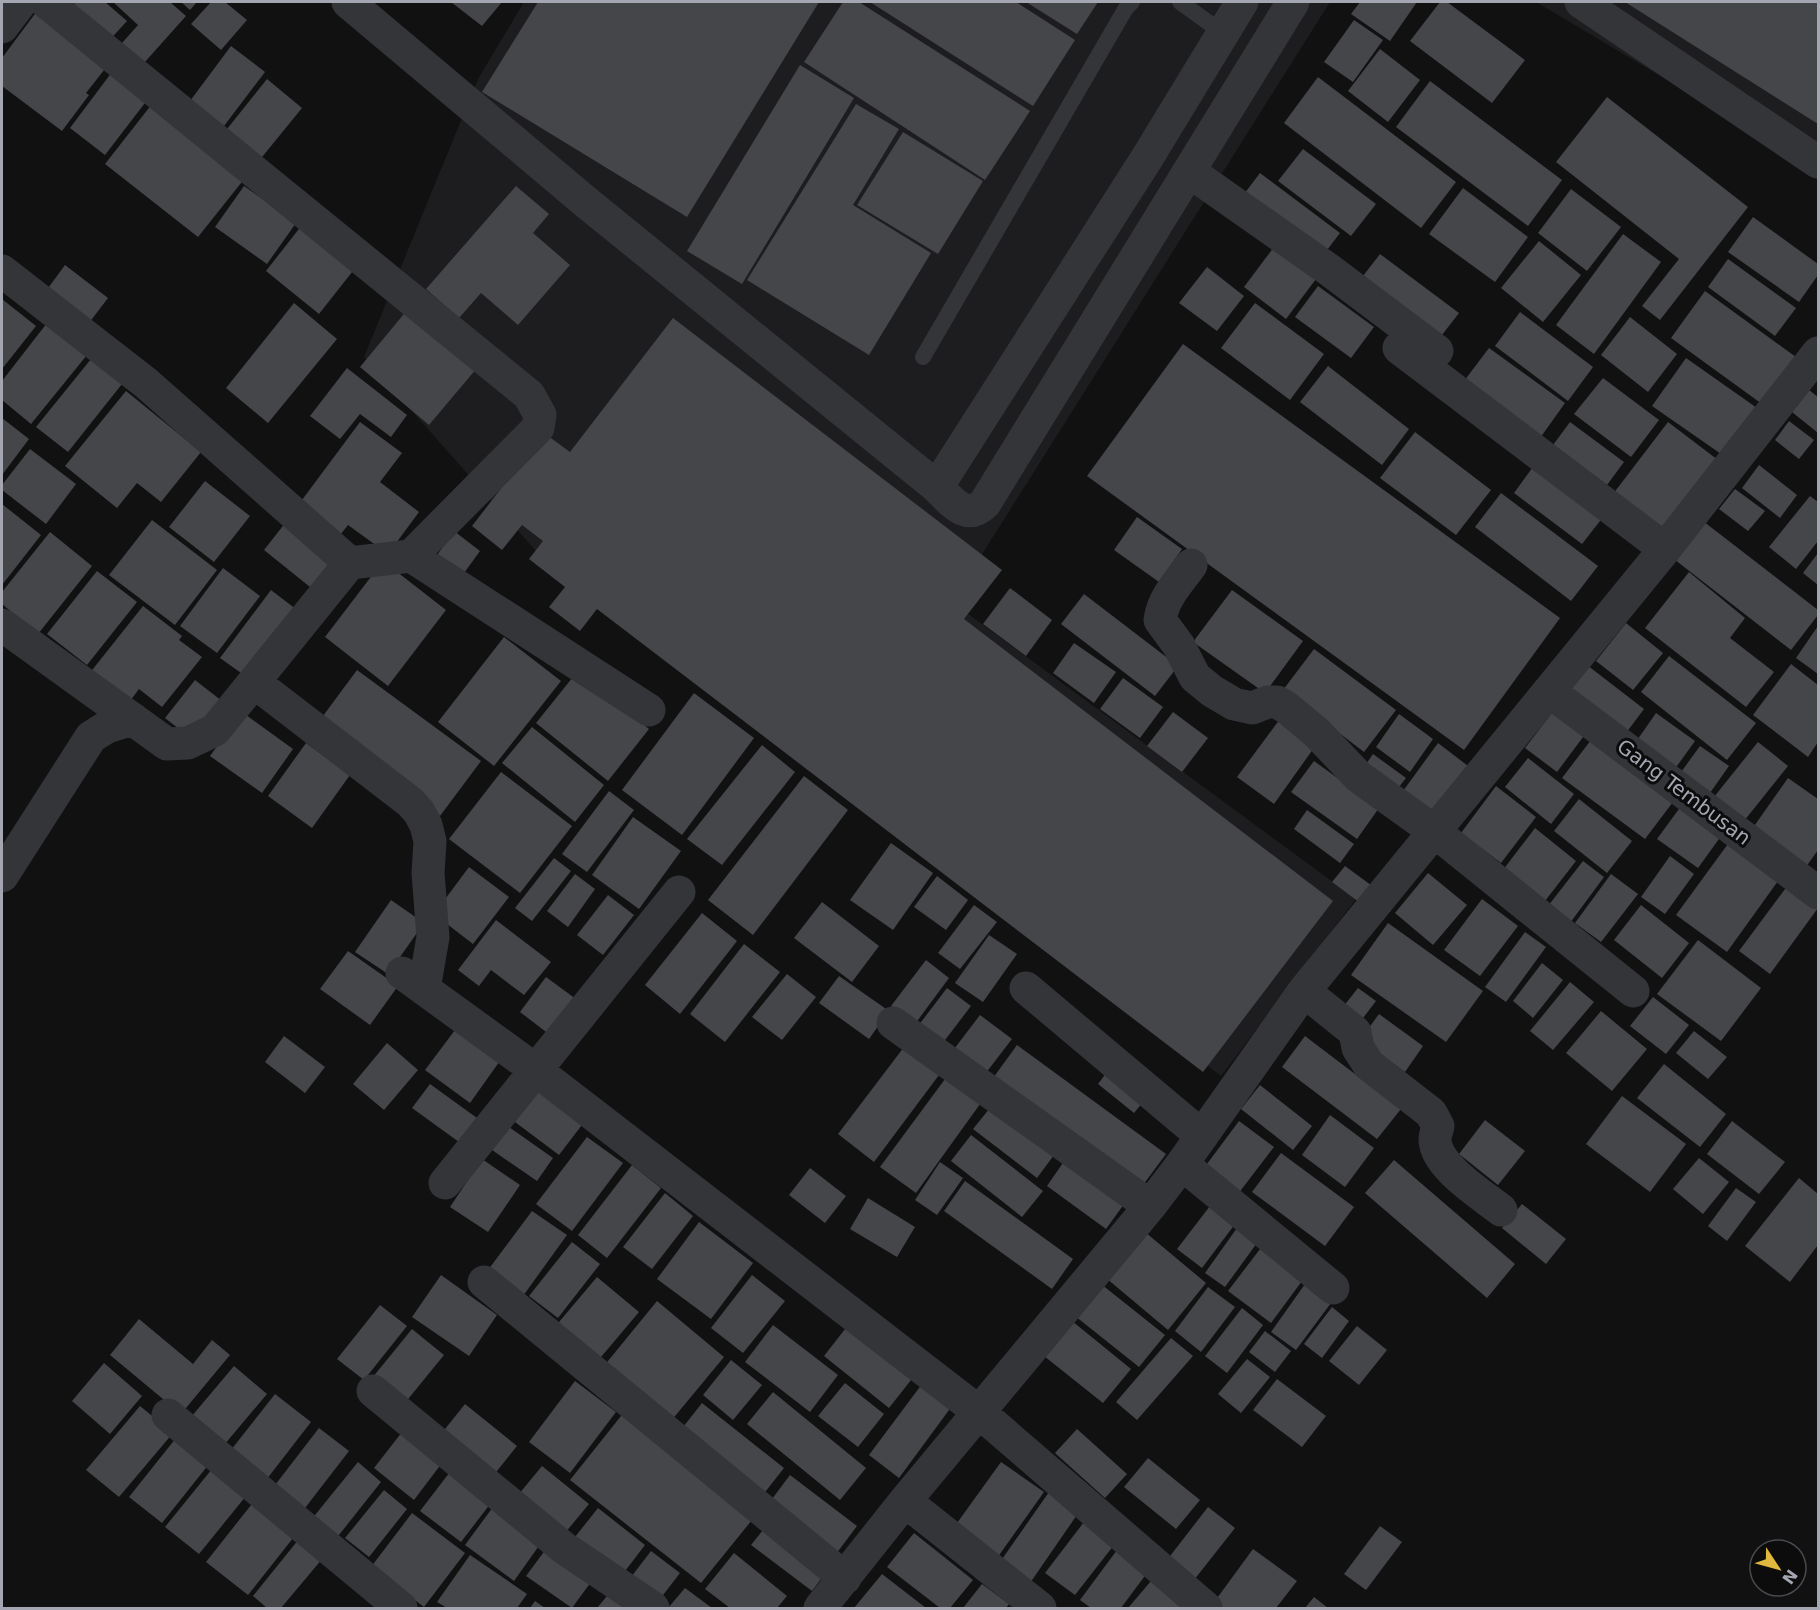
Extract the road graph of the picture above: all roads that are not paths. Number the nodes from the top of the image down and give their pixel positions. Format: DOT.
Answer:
graph roads {
  1 [pos="21,2"];
  2 [pos="46,2"];
  3 [pos="348,2"];
  4 [pos="1132,2"];
  5 [pos="1180,2"];
  6 [pos="1242,2"];
  7 [pos="1293,2"];
  8 [pos="1581,2"];
  9 [pos="2,27"];
  10 [pos="1223,33"];
  11 [pos="1147,158"];
  12 [pos="1818,162"];
  13 [pos="1186,178"];
  14 [pos="2,271"];
  15 [pos="1399,348"];
  16 [pos="924,357"];
  17 [pos="1455,365"];
  18 [pos="1813,372"];
  19 [pos="937,487"];
  20 [pos="1665,549"];
  21 [pos="411,556"];
  22 [pos="350,562"];
  23 [pos="1191,566"];
  24 [pos="2,625"];
  25 [pos="254,682"];
  26 [pos="1549,691"];
  27 [pos="649,710"];
  28 [pos="133,719"];
  29 [pos="1434,831"];
  30 [pos="2,876"];
  31 [pos="679,892"];
  32 [pos="1818,893"];
  33 [pos="1026,988"];
  34 [pos="1304,991"];
  35 [pos="1633,991"];
  36 [pos="893,1023"];
  37 [pos="537,1071"];
  38 [pos="1202,1137"];
  39 [pos="1182,1164"];
  40 [pos="445,1183"];
  41 [pos="1150,1206"];
  42 [pos="1502,1210"];
  43 [pos="484,1282"];
  44 [pos="1333,1288"];
  45 [pos="373,1391"];
  46 [pos="979,1412"];
  47 [pos="168,1415"];
  48 [pos="905,1501"];
  49 [pos="845,1578"];
  50 [pos="401,1608"];
  51 [pos="653,1608"];
  52 [pos="820,1608"];
  53 [pos="1040,1608"];
  54 [pos="1206,1608"];
  1 -- 9 [label="street"];
  2 -- 21 [label="street"];
  3 -- 19 [label="street"];
  4 -- 16 [label="lane"];
  5 -- 10 [label="lane"];
  6 -- 10 [label="street"];
  7 -- 13 [label="street"];
  8 -- 12 [label="street"];
  10 -- 11 [label="street"];
  11 -- 13 [label="street"];
  11 -- 19 [label="street"];
  13 -- 17 [label="street"];
  13 -- 19 [label="street"];
  14 -- 22 [label="street"];
  15 -- 20 [label="street"];
  18 -- 20 [label="street"];
  20 -- 26 [label="street"];
  21 -- 22 [label="street"];
  21 -- 27 [label="street"];
  22 -- 25 [label="street"];
  23 -- 29 [label="street"];
  24 -- 28 [label="street"];
  25 -- 28 [label="street"];
  25 -- 37 [label="street"];
  26 -- 29 [label="street"];
  26 -- 32 [label="street, Gang Tembusan"];
  28 -- 30 [label="street"];
  29 -- 34 [label="street"];
  29 -- 35 [label="street"];
  31 -- 37 [label="street"];
  33 -- 38 [label="street"];
  34 -- 38 [label="street"];
  34 -- 42 [label="street"];
  36 -- 41 [label="street"];
  37 -- 40 [label="street"];
  37 -- 46 [label="street"];
  38 -- 39 [label="street"];
  39 -- 41 [label="street"];
  39 -- 44 [label="street"];
  41 -- 46 [label="street"];
  43 -- 49 [label="street"];
  45 -- 51 [label="street"];
  46 -- 48 [label="street"];
  46 -- 54 [label="street"];
  47 -- 50 [label="street"];
  48 -- 49 [label="street"];
  48 -- 53 [label="street"];
  49 -- 52 [label="street"];
}
